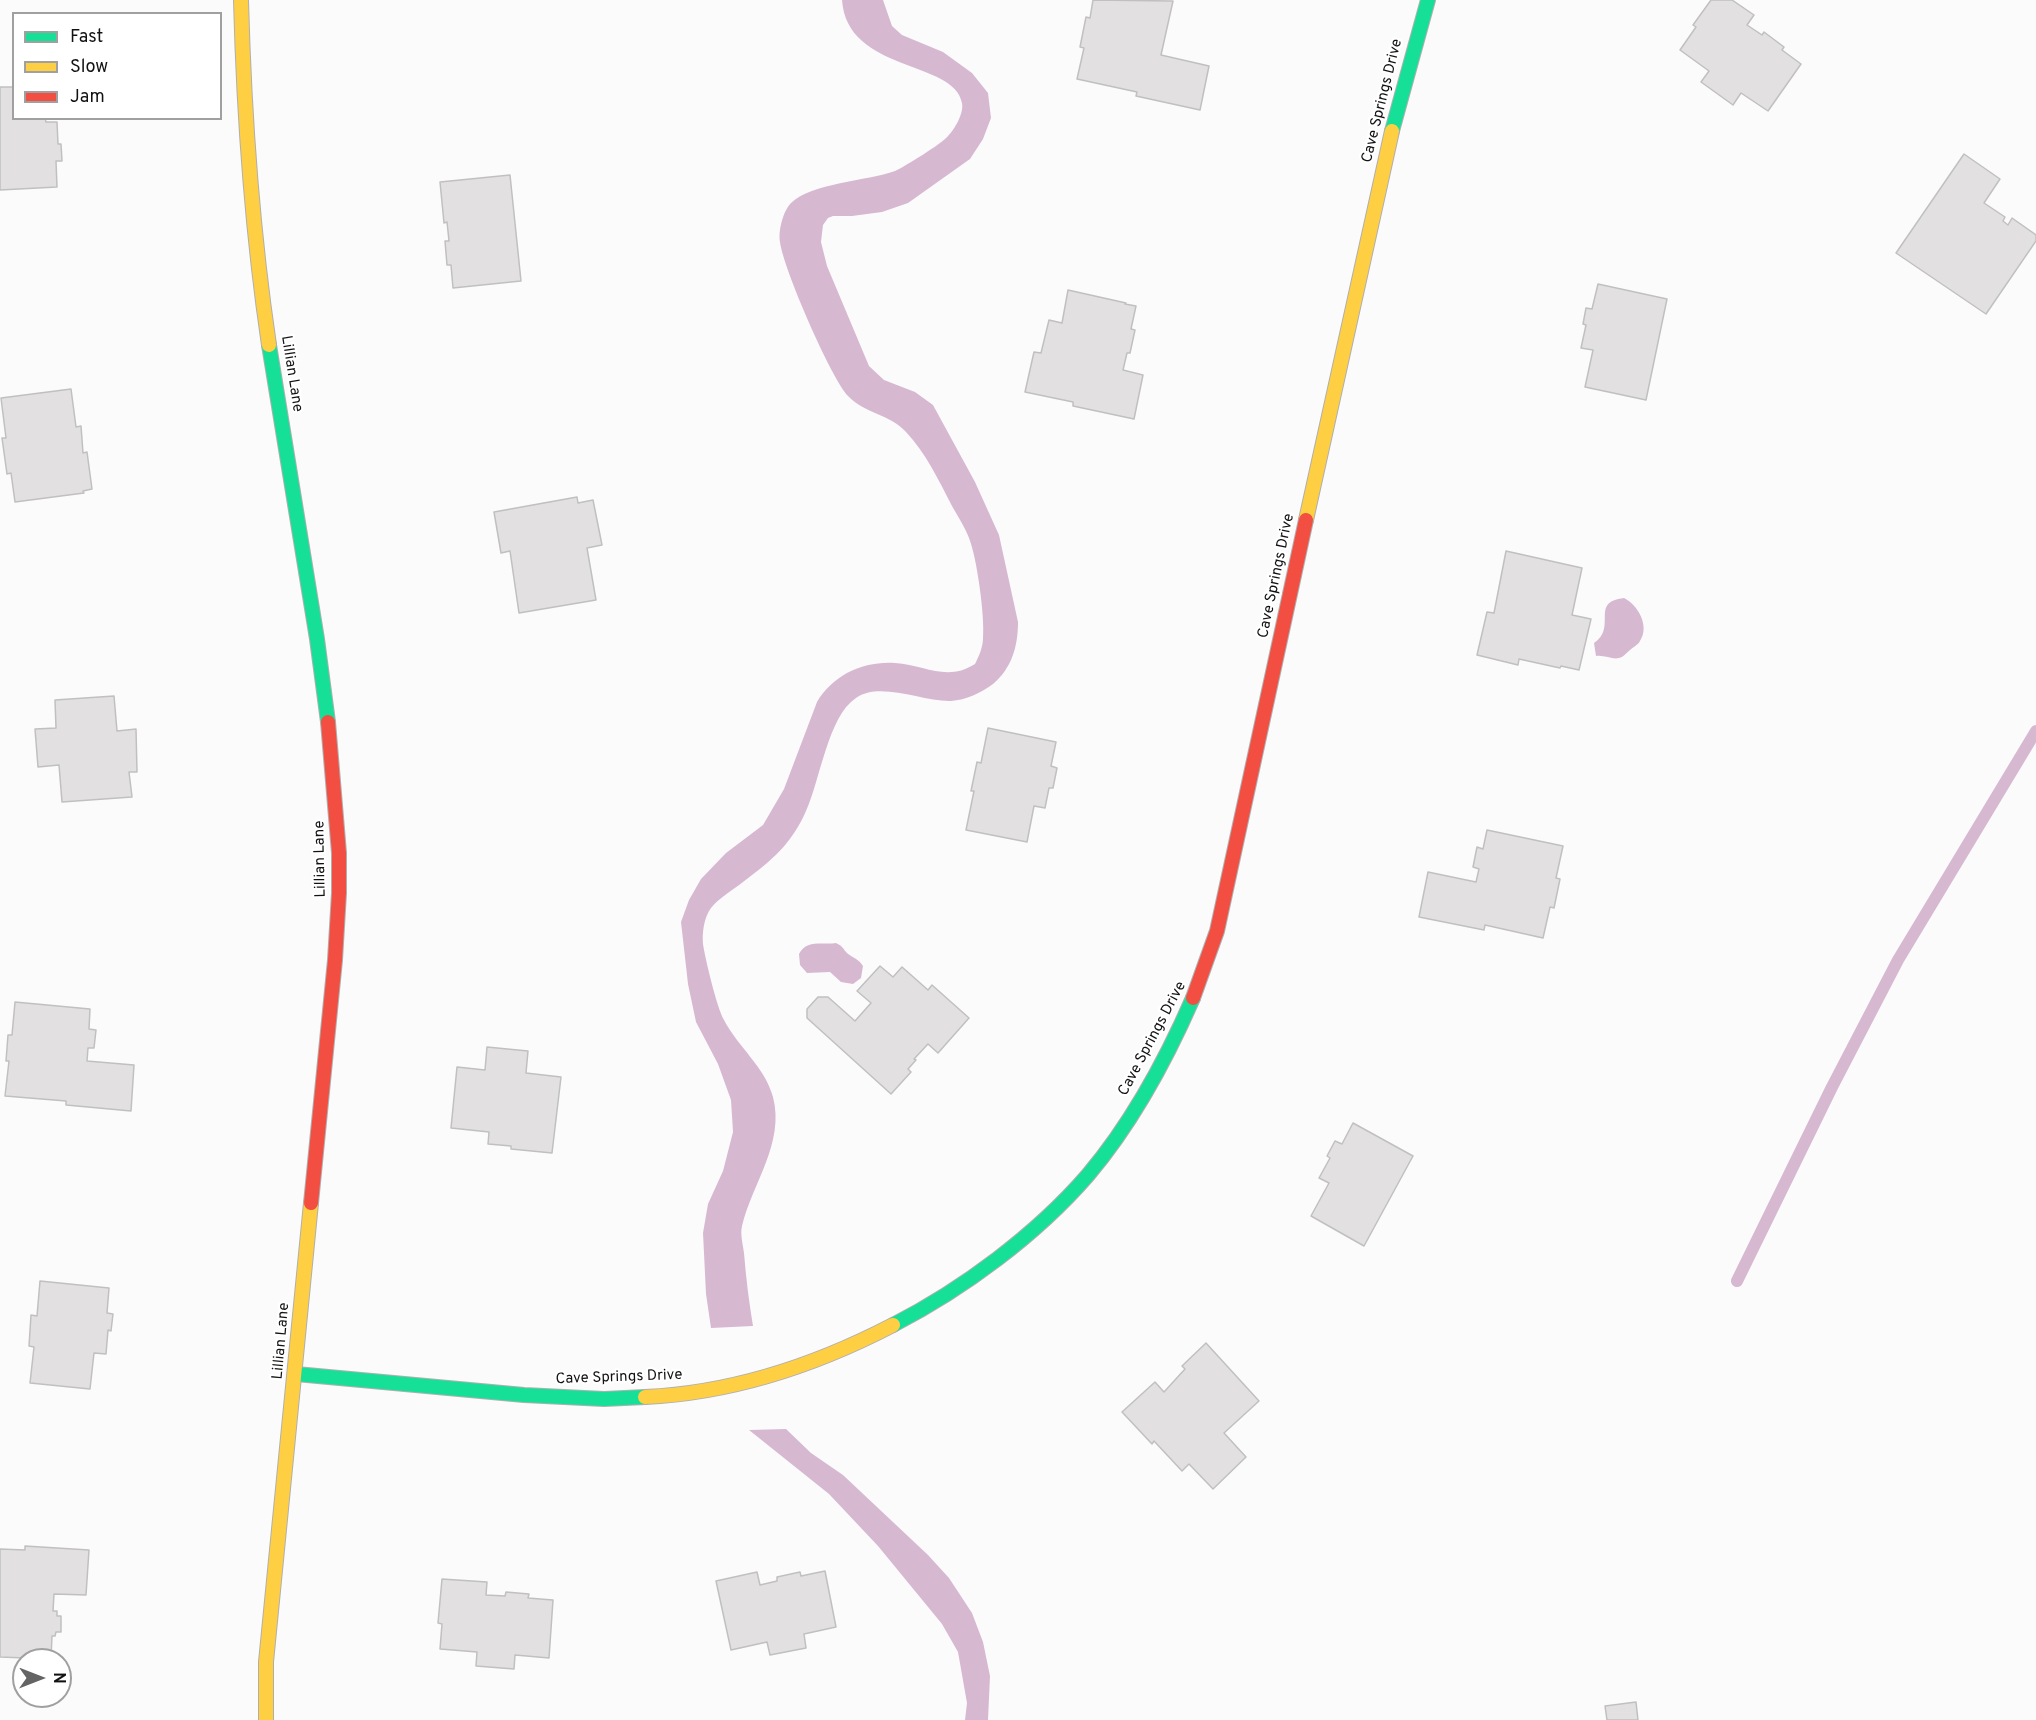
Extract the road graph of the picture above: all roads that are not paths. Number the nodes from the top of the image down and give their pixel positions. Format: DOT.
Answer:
graph roads {
  1 [pos="241,0"];
  2 [pos="1428,0"];
  3 [pos="296,1374"];
  4 [pos="266,1720"];
  1 -- 3 [label="street, Lillian Lane"];
  2 -- 3 [label="street, Cave Springs Drive"];
  3 -- 4 [label="street, Lillian Lane"];
}
